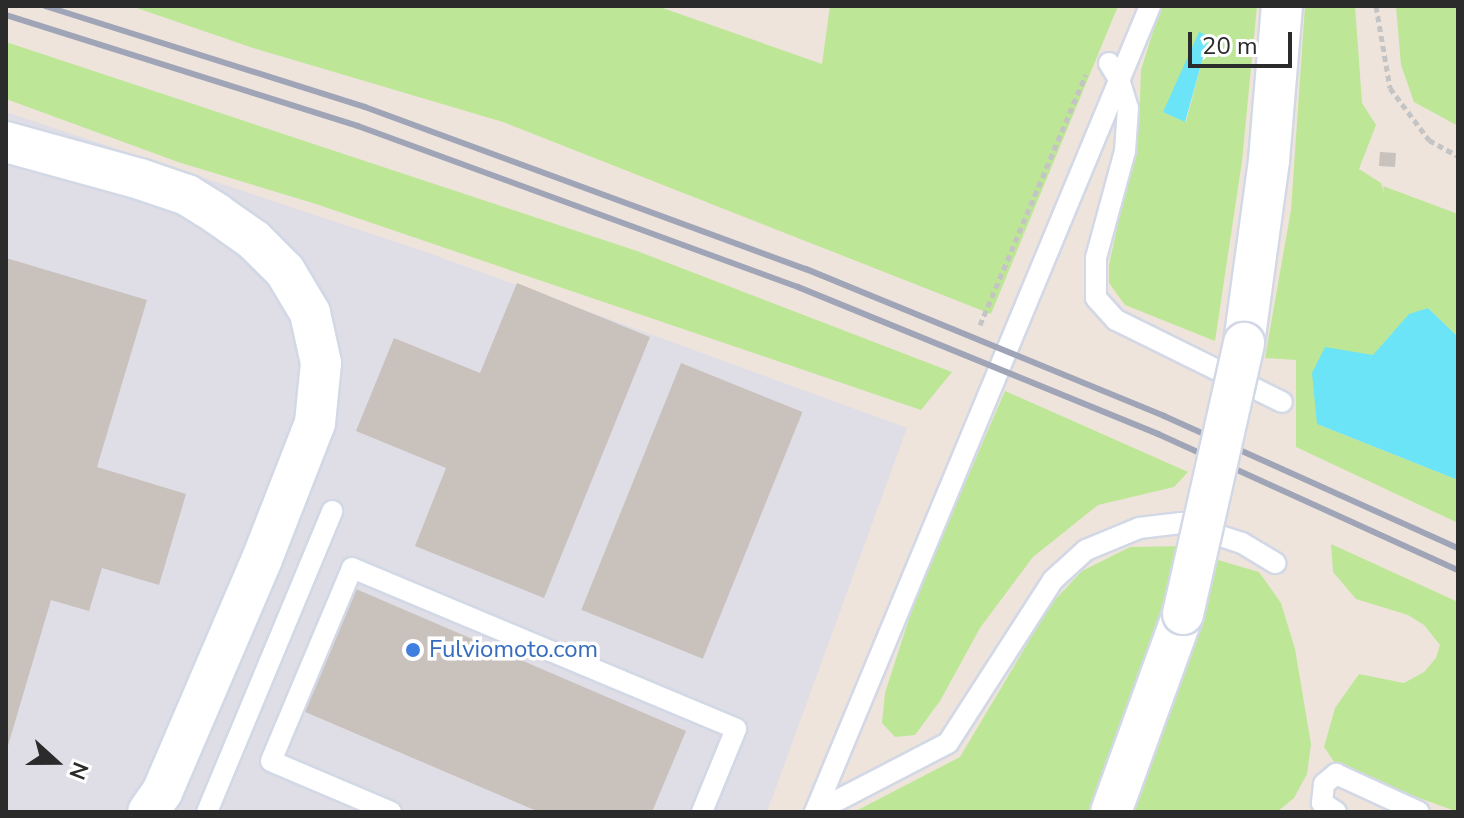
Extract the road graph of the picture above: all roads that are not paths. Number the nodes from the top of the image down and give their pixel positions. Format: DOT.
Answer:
graph roads {
  1 [pos="1150,6"];
  2 [pos="1282,6"];
  3 [pos="1114,71"];
  4 [pos="6,142"];
  5 [pos="1282,402"];
  6 [pos="332,511"];
  7 [pos="1275,563"];
  8 [pos="148,812"];
  9 [pos="207,812"];
  10 [pos="391,812"];
  11 [pos="702,812"];
  12 [pos="815,812"];
  13 [pos="1111,812"];
  14 [pos="1336,812"];
  15 [pos="1419,812"];
  1 -- 3 [label="lane"];
  2 -- 13 [label="street, bridge"];
  3 -- 5 [label="lane"];
  3 -- 12 [label="lane"];
  4 -- 8 [label="street"];
  6 -- 9 [label="lane"];
  7 -- 12 [label="lane"];
  10 -- 11 [label="lane"];
  14 -- 15 [label="lane"];
}
